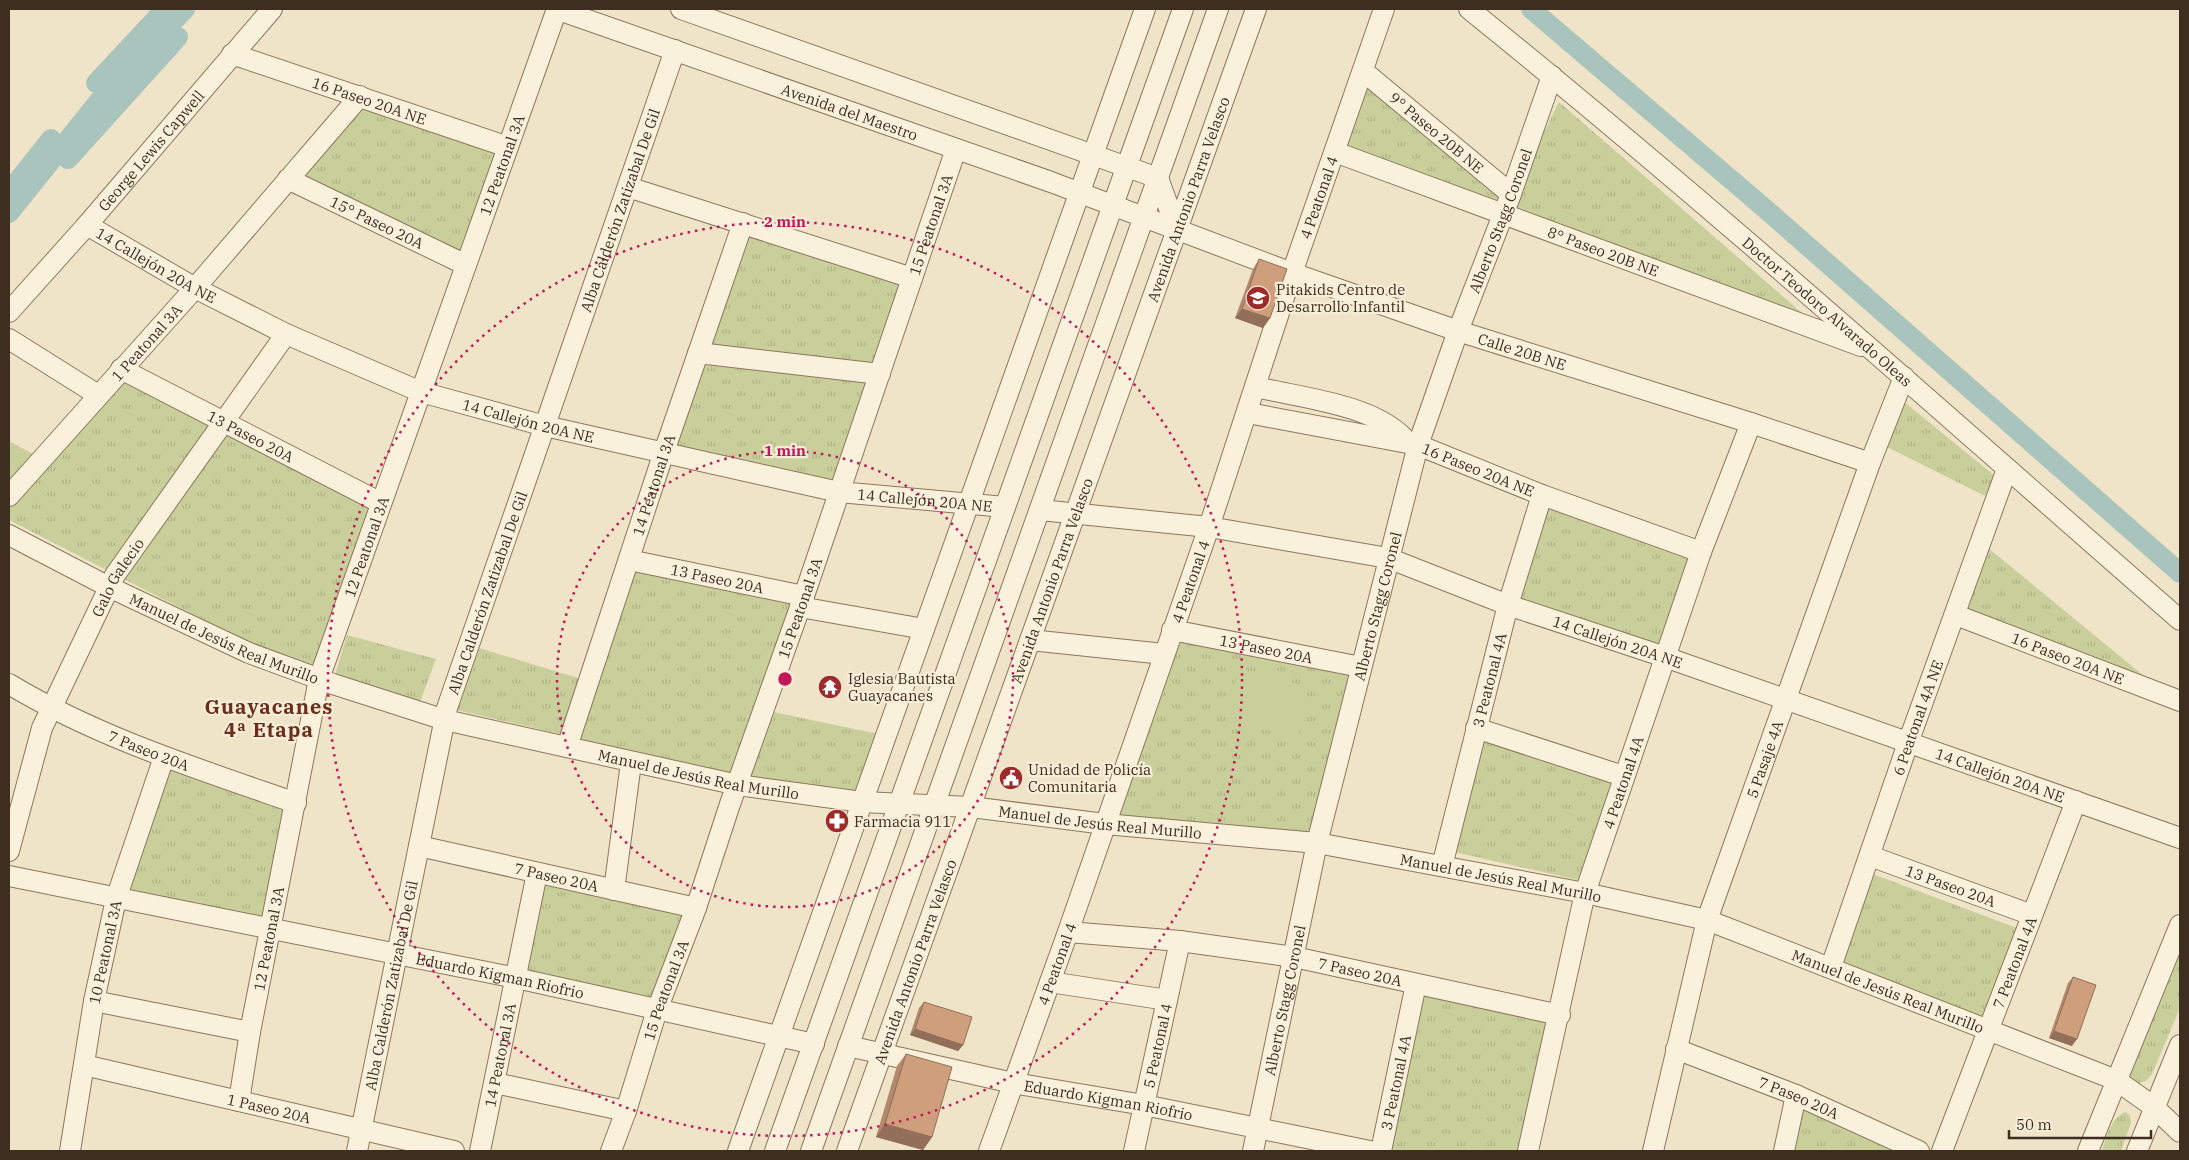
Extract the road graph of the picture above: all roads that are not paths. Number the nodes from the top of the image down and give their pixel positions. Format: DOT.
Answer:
graph roads {
  1 [pos="272,9"];
  2 [pos="556,9"];
  3 [pos="680,9"];
  4 [pos="1145,9"];
  5 [pos="1183,9"];
  6 [pos="1218,9"];
  7 [pos="1256,9"];
  8 [pos="1384,9"];
  9 [pos="1469,9"];
  10 [pos="675,50"];
  11 [pos="232,54"];
  12 [pos="1363,71"];
  13 [pos="1552,76"];
  14 [pos="360,96"];
  15 [pos="508,147"];
  16 [pos="956,149"];
  17 [pos="1334,152"];
  18 [pos="1092,155"];
  19 [pos="1126,167"];
  20 [pos="1158,178"];
  21 [pos="288,179"];
  22 [pos="628,187"];
  23 [pos="1079,192"];
  24 [pos="1511,194"];
  25 [pos="1113,205"];
  26 [pos="1502,215"];
  27 [pos="1144,217"];
  28 [pos="743,224"];
  29 [pos="87,225"];
  30 [pos="1177,230"];
  31 [pos="466,265"];
  32 [pos="1292,273"];
  33 [pos="912,278"];
  34 [pos="195,288"];
  35 [pos="9,312"];
  36 [pos="1458,331"];
  37 [pos="286,334"];
  38 [pos="9,339"];
  39 [pos="1873,350"];
  40 [pos="698,353"];
  41 [pos="121,369"];
  42 [pos="880,374"];
  43 [pos="1904,378"];
  44 [pos="1256,387"];
  45 [pos="421,392"];
  46 [pos="98,394"];
  47 [pos="1248,413"];
  48 [pos="223,422"];
  49 [pos="1751,423"];
  50 [pos="545,426"];
  51 [pos="1413,443"];
  52 [pos="664,452"];
  53 [pos="1870,463"];
  54 [pos="2007,469"];
  55 [pos="839,492"];
  56 [pos="1542,494"];
  57 [pos="9,496"];
  58 [pos="381,503"];
  59 [pos="968,504"];
  60 [pos="1005,507"];
  61 [pos="1040,510"];
  62 [pos="1076,514"];
  63 [pos="1209,527"];
  64 [pos="9,535"];
  65 [pos="1701,552"];
  66 [pos="1388,558"];
  67 [pos="629,560"];
  68 [pos="110,587"];
  69 [pos="802,601"];
  70 [pos="1508,605"];
  71 [pos="1956,615"];
  72 [pos="2180,620"];
  73 [pos="924,630"];
  74 [pos="1172,630"];
  75 [pos="1030,640"];
  76 [pos="1164,654"];
  77 [pos="1665,657"];
  78 [pos="1361,667"];
  79 [pos="319,679"];
  80 [pos="9,684"];
  81 [pos="1787,699"];
  82 [pos="2180,701"];
  83 [pos="50,708"];
  84 [pos="445,720"];
  85 [pos="1476,728"];
  86 [pos="1908,743"];
  87 [pos="567,748"];
  88 [pos="164,757"];
  89 [pos="631,763"];
  90 [pos="1624,776"];
  91 [pos="738,785"];
  92 [pos="2076,801"];
  93 [pos="862,802"];
  94 [pos="296,803"];
  95 [pos="900,803"];
  96 [pos="934,804"];
  97 [pos="971,807"];
  98 [pos="14,810"];
  99 [pos="1105,824"];
  100 [pos="2180,838"];
  101 [pos="1317,843"];
  102 [pos="419,846"];
  103 [pos="9,852"];
  104 [pos="1870,856"];
  105 [pos="1442,866"];
  106 [pos="537,873"];
  107 [pos="9,876"];
  108 [pos="614,890"];
  109 [pos="1585,893"];
  110 [pos="116,899"];
  111 [pos="696,908"];
  112 [pos="2032,915"];
  113 [pos="1707,920"];
  114 [pos="2180,925"];
  115 [pos="272,929"];
  116 [pos="1068,932"];
  117 [pos="1180,941"];
  118 [pos="396,954"];
  119 [pos="1294,957"];
  120 [pos="1831,967"];
  121 [pos="516,978"];
  122 [pos="1050,982"];
  123 [pos="1416,984"];
  124 [pos="1167,1000"];
  125 [pos="94,1002"];
  126 [pos="657,1010"];
  127 [pos="1560,1015"];
  128 [pos="1989,1029"];
  129 [pos="250,1032"];
  130 [pos="778,1037"];
  131 [pos="814,1044"];
  132 [pos="2180,1045"];
  133 [pos="848,1046"];
  134 [pos="1676,1049"];
  135 [pos="883,1054"];
  136 [pos="84,1065"];
  137 [pos="2116,1080"];
  138 [pos="495,1083"];
  139 [pos="1013,1083"];
  140 [pos="1796,1095"];
  141 [pos="239,1101"];
  142 [pos="1144,1105"];
  143 [pos="2154,1106"];
  144 [pos="626,1111"];
  145 [pos="1258,1128"];
  146 [pos="361,1130"];
  147 [pos="2180,1132"];
  148 [pos="70,1151"];
  149 [pos="357,1151"];
  150 [pos="454,1151"];
  151 [pos="480,1151"];
  152 [pos="611,1151"];
  153 [pos="738,1151"];
  154 [pos="776,1151"];
  155 [pos="811,1151"];
  156 [pos="846,1151"];
  157 [pos="989,1151"];
  158 [pos="1134,1151"];
  159 [pos="1253,1151"];
  160 [pos="1370,1151"];
  161 [pos="1380,1151"];
  162 [pos="1528,1151"];
  163 [pos="1653,1151"];
  164 [pos="1784,1151"];
  165 [pos="1920,1151"];
  166 [pos="1942,1151"];
  167 [pos="2088,1151"];
  168 [pos="2137,1151"];
  1 -- 11 [label="street, George Lewis Capwell"];
  2 -- 10 [label="street, Avenida del Maestro"];
  2 -- 15 [label="street, 12 Peatonal 3A"];
  3 -- 18 [label="street"];
  4 -- 18 [label="street"];
  5 -- 19 [label="street"];
  6 -- 20 [label="street"];
  7 -- 30 [label="street, Avenida Antonio Parra Velasco"];
  8 -- 12 [label="street, 4 Peatonal 4"];
  9 -- 13 [label="street, Doctor Teodoro Alvarado Oleas"];
  10 -- 16 [label="street, Avenida del Maestro"];
  10 -- 22 [label="street, Alba Calderón Zatizabal De Gil"];
  11 -- 14 [label="street, 16 Paseo 20A NE"];
  11 -- 29 [label="street, George Lewis Capwell"];
  12 -- 17 [label="street, 4 Peatonal 4"];
  12 -- 24 [label="street, 9° Paseo 20B NE"];
  13 -- 24 [label="street, Alberto Stagg Coronel"];
  13 -- 39 [label="street, Doctor Teodoro Alvarado Oleas"];
  14 -- 15 [label="street, 16 Paseo 20A NE"];
  14 -- 21 [label="street, 1 Peatonal 3A"];
  15 -- 31 [label="street, 12 Peatonal 3A"];
  16 -- 23 [label="street, Avenida del Maestro"];
  16 -- 33 [label="street, 15 Peatonal 3A"];
  17 -- 26 [label="street, 8° Paseo 20B NE"];
  17 -- 32 [label="street, 4 Peatonal 4"];
  18 -- 19 [label="street"];
  18 -- 23 [label="street"];
  19 -- 20 [label="street"];
  19 -- 25 [label="street"];
  20 -- 27 [label="street"];
  20 -- 30 [label="street"];
  21 -- 31 [label="street, 15° Paseo 20A"];
  21 -- 34 [label="street, 1 Peatonal 3A"];
  22 -- 28 [label="street"];
  22 -- 50 [label="street, Alba Calderón Zatizabal De Gil"];
  23 -- 25 [label="street, Avenida del Maestro"];
  23 -- 59 [label="street"];
  24 -- 26 [label="street, Alberto Stagg Coronel"];
  25 -- 27 [label="street, Avenida del Maestro"];
  25 -- 60 [label="street"];
  26 -- 36 [label="street, Alberto Stagg Coronel"];
  26 -- 39 [label="street, 8° Paseo 20B NE"];
  27 -- 30 [label="street, Calle 20B NE"];
  27 -- 61 [label="street"];
  28 -- 33 [label="street"];
  28 -- 40 [label="street, 14 Peatonal 3A"];
  29 -- 34 [label="street, 14 Callejón 20A NE"];
  29 -- 35 [label="street, George Lewis Capwell"];
  30 -- 32 [label="street, Calle 20B NE"];
  30 -- 62 [label="street, Avenida Antonio Parra Velasco"];
  31 -- 45 [label="street, 12 Peatonal 3A"];
  32 -- 36 [label="street, Calle 20B NE"];
  32 -- 44 [label="street, 4 Peatonal 4"];
  33 -- 42 [label="street, 15 Peatonal 3A"];
  34 -- 37 [label="street, 14 Callejón 20A NE"];
  34 -- 41 [label="street, 1 Peatonal 3A"];
  36 -- 49 [label="street, Calle 20B NE"];
  36 -- 51 [label="street, Alberto Stagg Coronel"];
  37 -- 45 [label="street, 14 Callejón 20A NE"];
  37 -- 48 [label="street, Galo Galecio"];
  38 -- 46 [label="street"];
  39 -- 43 [label="street, Doctor Teodoro Alvarado Oleas"];
  40 -- 42 [label="street"];
  40 -- 52 [label="street, 14 Peatonal 3A"];
  41 -- 46 [label="street, 1 Peatonal 3A"];
  41 -- 48 [label="street, 13 Paseo 20A"];
  42 -- 55 [label="street, 15 Peatonal 3A"];
  43 -- 53 [label="street, 5 Pasaje 4A"];
  43 -- 54 [label="street, Doctor Teodoro Alvarado Oleas"];
  44 -- 47 [label="street, 4 Peatonal 4"];
  44 -- 51 [label="street"];
  45 -- 50 [label="street, 14 Callejón 20A NE"];
  45 -- 58 [label="street, 12 Peatonal 3A"];
  46 -- 57 [label="street, 1 Peatonal 3A"];
  47 -- 51 [label="street, 16 Paseo 20A NE"];
  47 -- 63 [label="street, 4 Peatonal 4"];
  48 -- 58 [label="street, 13 Paseo 20A"];
  48 -- 68 [label="street, Galo Galecio"];
  49 -- 53 [label="street, Calle 20B NE"];
  49 -- 65 [label="street, 4 Peatonal 4A"];
  50 -- 52 [label="street, 14 Callejón 20A NE"];
  50 -- 84 [label="street, Alba Calderón Zatizabal De Gil"];
  51 -- 56 [label="street, 16 Paseo 20A NE"];
  51 -- 66 [label="street, Alberto Stagg Coronel"];
  52 -- 55 [label="street, 14 Callejón 20A NE"];
  52 -- 67 [label="street, 14 Peatonal 3A"];
  53 -- 81 [label="street, 5 Pasaje 4A"];
  54 -- 71 [label="street, 6 Peatonal 4A NE"];
  54 -- 72 [label="street, Doctor Teodoro Alvarado Oleas"];
  55 -- 59 [label="street, 14 Callejón 20A NE"];
  55 -- 69 [label="street, 15 Peatonal 3A"];
  56 -- 65 [label="street, 16 Paseo 20A NE"];
  56 -- 70 [label="street, 3 Peatonal 4A"];
  58 -- 79 [label="street, 12 Peatonal 3A"];
  59 -- 60 [label="street, 14 Callejón 20A NE"];
  59 -- 73 [label="street"];
  60 -- 95 [label="street"];
  61 -- 62 [label="street, 14 Callejón 20A NE"];
  61 -- 96 [label="street"];
  62 -- 63 [label="street, 14 Callejón 20A NE"];
  62 -- 75 [label="street, Avenida Antonio Parra Velasco"];
  63 -- 66 [label="street, 14 Callejón 20A NE"];
  63 -- 74 [label="street, 4 Peatonal 4"];
  64 -- 68 [label="street, Manuel de Jesús Real Murillo"];
  65 -- 77 [label="street, 4 Peatonal 4A"];
  66 -- 70 [label="street, 14 Callejón 20A NE"];
  66 -- 78 [label="street, Alberto Stagg Coronel"];
  67 -- 69 [label="street, 13 Paseo 20A"];
  67 -- 87 [label="street, 14 Peatonal 3A"];
  68 -- 79 [label="street, Manuel de Jesús Real Murillo"];
  68 -- 83 [label="street, Galo Galecio"];
  69 -- 73 [label="street, 13 Paseo 20A"];
  69 -- 91 [label="street, 15 Peatonal 3A"];
  70 -- 77 [label="street, 14 Callejón 20A NE"];
  70 -- 85 [label="street, 3 Peatonal 4A"];
  71 -- 82 [label="street, 16 Paseo 20A NE"];
  71 -- 86 [label="street, 6 Peatonal 4A NE"];
  73 -- 93 [label="street"];
  74 -- 76 [label="street, 4 Peatonal 4"];
  74 -- 78 [label="street, 13 Paseo 20A"];
  75 -- 76 [label="street"];
  75 -- 97 [label="street, Avenida Antonio Parra Velasco"];
  76 -- 99 [label="street, 4 Peatonal 4"];
  77 -- 81 [label="street, 14 Callejón 20A NE"];
  77 -- 90 [label="street, 4 Peatonal 4A"];
  78 -- 101 [label="street, Alberto Stagg Coronel"];
  79 -- 84 [label="street, Manuel de Jesús Real Murillo"];
  79 -- 94 [label="street, 12 Peatonal 3A"];
  80 -- 83 [label="street, 7 Paseo 20A"];
  81 -- 86 [label="street, 14 Callejón 20A NE"];
  81 -- 113 [label="street, 5 Pasaje 4A"];
  83 -- 88 [label="street, 7 Paseo 20A"];
  83 -- 98 [label="street, Galo Galecio"];
  84 -- 87 [label="street, Manuel de Jesús Real Murillo"];
  84 -- 102 [label="street, Alba Calderón Zatizabal De Gil"];
  85 -- 90 [label="street"];
  85 -- 105 [label="street, 3 Peatonal 4A"];
  86 -- 92 [label="street, 14 Callejón 20A NE"];
  86 -- 104 [label="street, 6 Peatonal 4A NE"];
  87 -- 89 [label="street, Manuel de Jesús Real Murillo"];
  88 -- 94 [label="street, 7 Paseo 20A"];
  88 -- 110 [label="street, 10 Peatonal 3A"];
  89 -- 91 [label="street, Manuel de Jesús Real Murillo"];
  89 -- 108 [label="street"];
  90 -- 109 [label="street, 4 Peatonal 4A"];
  91 -- 93 [label="street, Manuel de Jesús Real Murillo"];
  91 -- 111 [label="street, 15 Peatonal 3A"];
  92 -- 100 [label="street, 14 Callejón 20A NE"];
  92 -- 112 [label="street, 7 Peatonal 4A"];
  93 -- 95 [label="street, Manuel de Jesús Real Murillo"];
  93 -- 130 [label="street"];
  94 -- 115 [label="street, 12 Peatonal 3A"];
  95 -- 96 [label="street, Manuel de Jesús Real Murillo"];
  95 -- 131 [label="street"];
  96 -- 97 [label="street, Manuel de Jesús Real Murillo"];
  96 -- 133 [label="street"];
  97 -- 99 [label="street, Manuel de Jesús Real Murillo"];
  97 -- 135 [label="street, Avenida Antonio Parra Velasco"];
  98 -- 103 [label="street, Galo Galecio"];
  99 -- 101 [label="street, Manuel de Jesús Real Murillo"];
  99 -- 116 [label="street, 4 Peatonal 4"];
  101 -- 105 [label="street, Manuel de Jesús Real Murillo"];
  101 -- 119 [label="street, Alberto Stagg Coronel"];
  102 -- 106 [label="street, 7 Paseo 20A"];
  102 -- 118 [label="street, Alba Calderón Zatizabal De Gil"];
  104 -- 112 [label="street, 13 Paseo 20A"];
  104 -- 120 [label="street, 6 Peatonal 4A NE"];
  105 -- 109 [label="street, Manuel de Jesús Real Murillo"];
  106 -- 108 [label="street, 7 Paseo 20A"];
  106 -- 121 [label="street, 14 Peatonal 3A"];
  107 -- 110 [label="street, Eduardo Kigman Riofrio"];
  108 -- 111 [label="street, 7 Paseo 20A"];
  109 -- 113 [label="street, Manuel de Jesús Real Murillo"];
  109 -- 127 [label="street, 4 Peatonal 4A"];
  110 -- 115 [label="street, Eduardo Kigman Riofrio"];
  110 -- 125 [label="street, 10 Peatonal 3A"];
  111 -- 126 [label="street, 15 Peatonal 3A"];
  112 -- 128 [label="street, 7 Peatonal 4A"];
  113 -- 120 [label="street, Manuel de Jesús Real Murillo"];
  113 -- 134 [label="street, 5 Pasaje 4A"];
  114 -- 137 [label="street"];
  115 -- 118 [label="street, Eduardo Kigman Riofrio"];
  115 -- 129 [label="street, 12 Peatonal 3A"];
  116 -- 117 [label="street, 7 Paseo 20A"];
  116 -- 122 [label="street, 4 Peatonal 4"];
  117 -- 119 [label="street, 7 Paseo 20A"];
  117 -- 124 [label="street, 5 Peatonal 4"];
  118 -- 121 [label="street, Eduardo Kigman Riofrio"];
  118 -- 146 [label="street, Alba Calderón Zatizabal De Gil"];
  119 -- 123 [label="street, 7 Paseo 20A"];
  119 -- 145 [label="street, Alberto Stagg Coronel"];
  120 -- 128 [label="street, Manuel de Jesús Real Murillo"];
  121 -- 126 [label="street, Eduardo Kigman Riofrio"];
  121 -- 138 [label="street, 14 Peatonal 3A"];
  122 -- 124 [label="street"];
  122 -- 139 [label="street, 4 Peatonal 4"];
  123 -- 127 [label="street, 7 Paseo 20A"];
  123 -- 161 [label="street, 3 Peatonal 4A"];
  124 -- 142 [label="street, 5 Peatonal 4"];
  125 -- 129 [label="street"];
  125 -- 136 [label="street, 10 Peatonal 3A"];
  126 -- 130 [label="street, Eduardo Kigman Riofrio"];
  126 -- 144 [label="street, 15 Peatonal 3A"];
  127 -- 162 [label="street, 4 Peatonal 4A"];
  128 -- 137 [label="street, Manuel de Jesús Real Murillo"];
  128 -- 166 [label="street, 7 Peatonal 4A"];
  129 -- 141 [label="street, 12 Peatonal 3A"];
  130 -- 131 [label="street, Eduardo Kigman Riofrio"];
  130 -- 153 [label="street"];
  131 -- 154 [label="street"];
  132 -- 143 [label="street"];
  133 -- 135 [label="street, Eduardo Kigman Riofrio"];
  133 -- 155 [label="street"];
  134 -- 140 [label="street, 7 Paseo 20A"];
  134 -- 163 [label="street, 5 Pasaje 4A"];
  135 -- 139 [label="street, Eduardo Kigman Riofrio"];
  135 -- 156 [label="street, Avenida Antonio Parra Velasco"];
  136 -- 141 [label="street, 1 Paseo 20A"];
  136 -- 148 [label="street, 10 Peatonal 3A"];
  137 -- 143 [label="street, Manuel de Jesús Real Murillo"];
  137 -- 167 [label="street"];
  138 -- 144 [label="street"];
  138 -- 151 [label="street, 14 Peatonal 3A"];
  139 -- 142 [label="street, Eduardo Kigman Riofrio"];
  139 -- 157 [label="street, 4 Peatonal 4"];
  140 -- 164 [label="street"];
  140 -- 165 [label="street, 7 Paseo 20A"];
  141 -- 146 [label="street, 1 Paseo 20A"];
  142 -- 145 [label="street, Eduardo Kigman Riofrio"];
  142 -- 158 [label="street, 5 Peatonal 4"];
  143 -- 147 [label="street, Manuel de Jesús Real Murillo"];
  143 -- 168 [label="street"];
  144 -- 152 [label="street, 15 Peatonal 3A"];
  145 -- 159 [label="street, Alberto Stagg Coronel"];
  145 -- 160 [label="street, Eduardo Kigman Riofrio"];
  146 -- 149 [label="street, Alba Calderón Zatizabal De Gil"];
  146 -- 150 [label="street, 1 Paseo 20A"];
}
